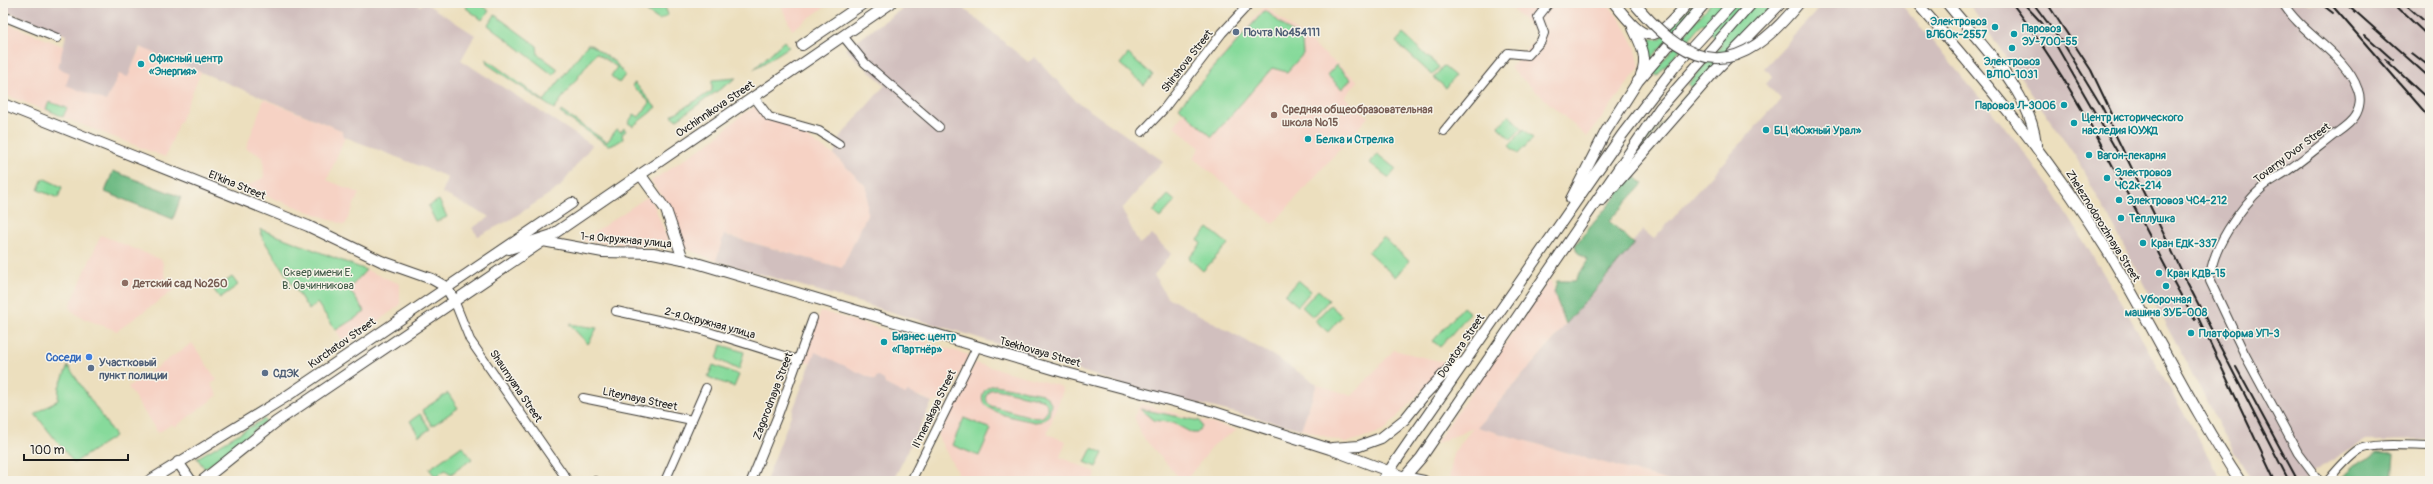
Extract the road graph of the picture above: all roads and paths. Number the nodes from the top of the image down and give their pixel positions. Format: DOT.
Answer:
graph roads {
  1 [pos="864,3"];
  2 [pos="891,3"];
  3 [pos="1250,3"];
  4 [pos="1549,3"];
  5 [pos="1614,3"];
  6 [pos="1634,3"];
  7 [pos="1688,3"];
  8 [pos="1705,3"];
  9 [pos="1733,3"];
  10 [pos="1752,3"];
  11 [pos="1781,3"];
  12 [pos="1800,3"];
  13 [pos="1917,3"];
  14 [pos="1947,3"];
  15 [pos="2283,3"];
  16 [pos="3,16"];
  17 [pos="1632,26"];
  18 [pos="843,36"];
  19 [pos="57,38"];
  20 [pos="802,45"];
  21 [pos="1638,81"];
  22 [pos="754,97"];
  23 [pos="3,104"];
  24 [pos="939,127"];
  25 [pos="1444,131"];
  26 [pos="1142,132"];
  27 [pos="839,144"];
  28 [pos="2036,145"];
  29 [pos="640,174"];
  30 [pos="572,203"];
  31 [pos="1559,224"];
  32 [pos="1575,229"];
  33 [pos="496,254"];
  34 [pos="683,259"];
  35 [pos="446,287"];
  36 [pos="454,300"];
  37 [pos="616,311"];
  38 [pos="814,318"];
  39 [pos="977,347"];
  40 [pos="798,360"];
  41 [pos="1465,362"];
  42 [pos="706,388"];
  43 [pos="582,398"];
  44 [pos="692,420"];
  45 [pos="2430,446"];
  46 [pos="1330,448"];
  47 [pos="178,462"];
  48 [pos="1390,473"];
  49 [pos="1402,479"];
  50 [pos="149,481"];
  51 [pos="191,481"];
  52 [pos="202,481"];
  53 [pos="568,481"];
  54 [pos="588,481"];
  55 [pos="595,481"];
  56 [pos="665,481"];
  57 [pos="751,481"];
  58 [pos="911,481"];
  59 [pos="1382,481"];
  60 [pos="1424,481"];
  61 [pos="2240,481"];
  62 [pos="2319,481"];
  63 [pos="2328,481"];
  1 -- 20 [label="main road"];
  2 -- 18 [label="main road, Ovchinnikova Street"];
  3 -- 26 [label="street, Shirshova Street"];
  4 -- 25 [label="street"];
  5 -- 17 [label="main road"];
  6 -- 12 [label="main road, bridge"];
  7 -- 17 [label="main road"];
  8 -- 21 [label="main road"];
  9 -- 31 [label="main road"];
  10 -- 32 [label="main road"];
  11 -- 32 [label="main road"];
  13 -- 28 [label="main road, Zheleznodorozhnaya Street"];
  14 -- 28 [label="main road"];
  15 -- 62 [label="street, Tovarny Dvor Street"];
  16 -- 19 [label="street"];
  17 -- 21 [label="main road"];
  18 -- 22 [label="main road, Ovchinnikova Street"];
  18 -- 24 [label="street"];
  21 -- 31 [label="main road"];
  22 -- 27 [label="street"];
  22 -- 29 [label="main road, Ovchinnikova Street"];
  23 -- 35 [label="main road, El'kina Street"];
  28 -- 61 [label="main road, Zheleznodorozhnaya Street"];
  29 -- 33 [label="main road, Ovchinnikova Street"];
  29 -- 34 [label="main road"];
  30 -- 33 [label="main road"];
  31 -- 41 [label="main road, Dovatora Street"];
  32 -- 49 [label="main road"];
  33 -- 35 [label="main road"];
  34 -- 36 [label="main road, 1-я Окружная улица"];
  34 -- 39 [label="main road, Tsekhovaya Street"];
  35 -- 36 [label="main road"];
  35 -- 47 [label="main road, Kurchatov Street"];
  36 -- 52 [label="main road"];
  36 -- 53 [label="street, Shaumyana Street"];
  37 -- 40 [label="street, 2-я Окружная улица"];
  38 -- 40 [label="street, Zagorodnaya Street"];
  39 -- 46 [label="main road, Tsekhovaya Street"];
  39 -- 58 [label="street, Il'menskaya Street"];
  40 -- 57 [label="street, Zagorodnaya Street"];
  41 -- 46 [label="main road"];
  41 -- 48 [label="main road, Dovatora Street"];
  42 -- 44 [label="street"];
  43 -- 44 [label="street, Liteynaya Street"];
  44 -- 56 [label="street"];
  45 -- 63 [label="street"];
  46 -- 48 [label="main road, Tsekhovaya Street"];
  47 -- 50 [label="main road, Kurchatov Street"];
  47 -- 51 [label="main road"];
  48 -- 49 [label="main road, Tsekhovaya Street"];
  48 -- 59 [label="main road, Dovatora Street"];
  49 -- 60 [label="main road, Tsekhovaya Street"];
  54 -- 55 [label="street"];
}
